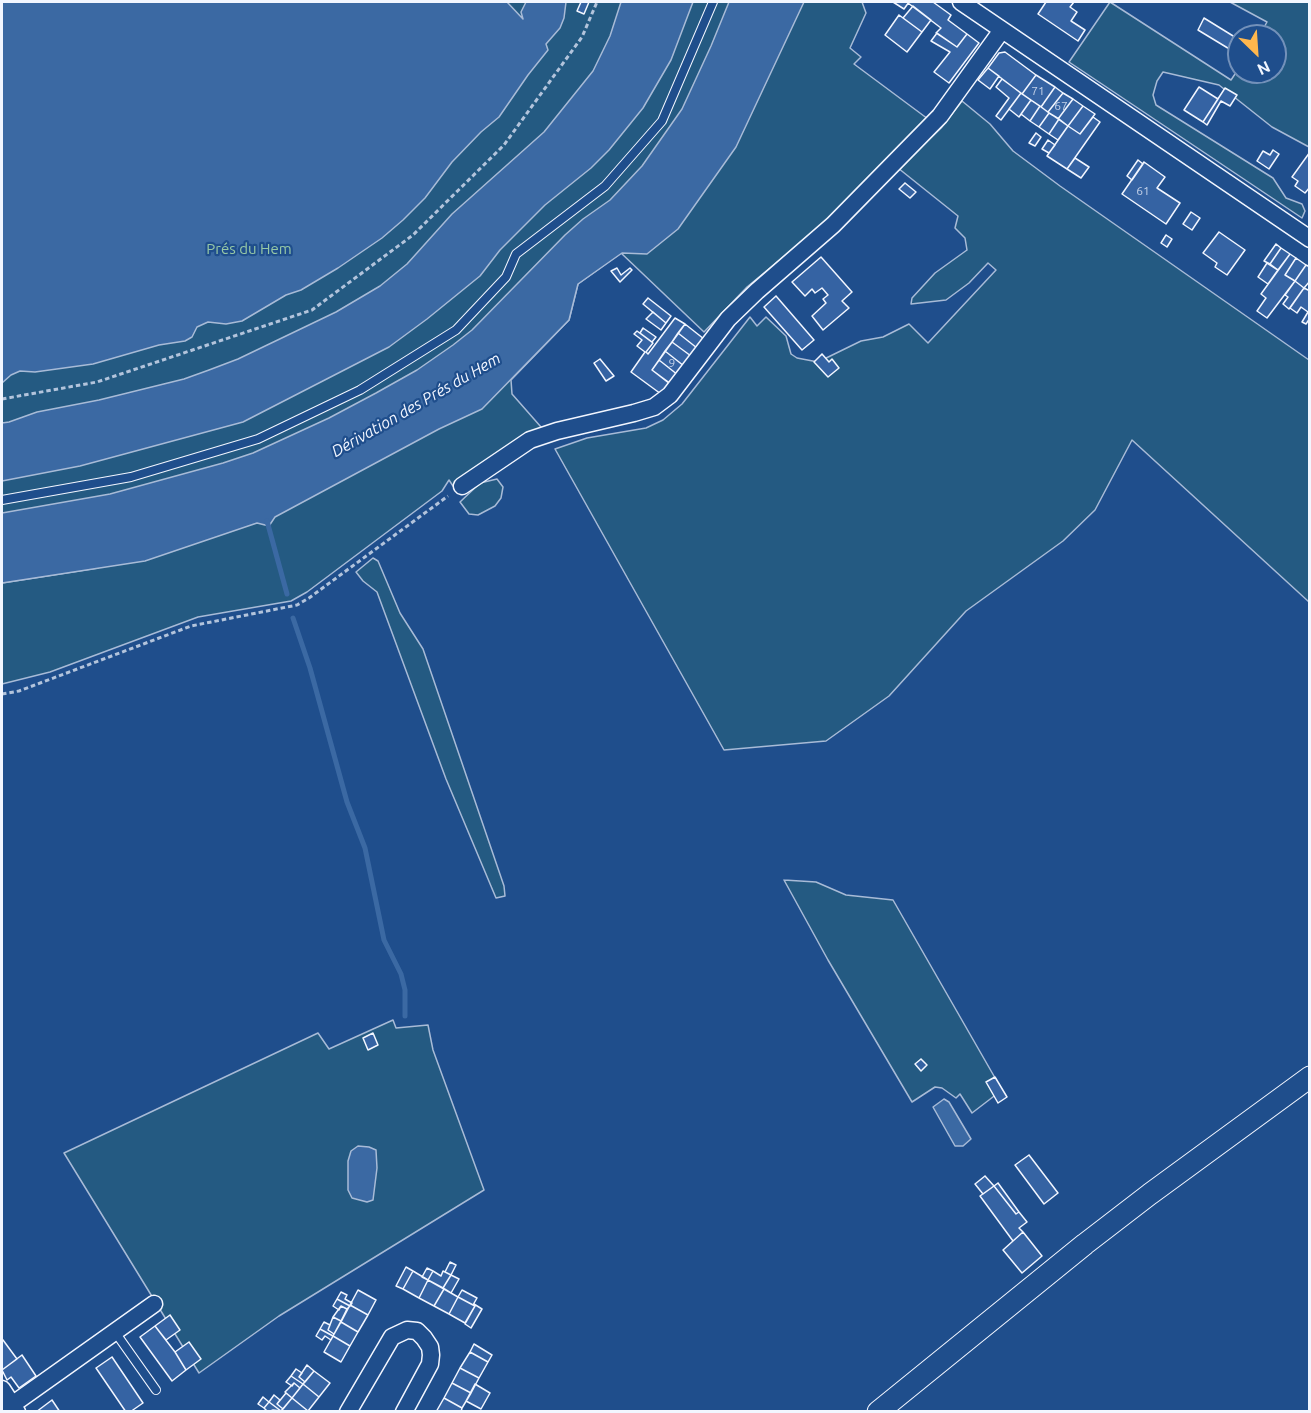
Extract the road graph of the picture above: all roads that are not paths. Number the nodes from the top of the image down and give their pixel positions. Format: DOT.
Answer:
graph roads {
  1 [pos="713,2"];
  2 [pos="961,2"];
  3 [pos="1002,30"];
  4 [pos="1310,239"];
  5 [pos="462,486"];
  6 [pos="2,500"];
  7 [pos="1310,1077"];
  8 [pos="154,1304"];
  9 [pos="115,1332"];
  10 [pos="2,1389"];
  11 [pos="156,1390"];
  12 [pos="10,1409"];
  13 [pos="348,1412"];
  14 [pos="404,1412"];
  15 [pos="878,1412"];
  1 -- 6 [label="lane"];
  2 -- 3 [label="street"];
  3 -- 4 [label="street"];
  3 -- 5 [label="street"];
  7 -- 15 [label="street"];
  8 -- 9 [label="street"];
  9 -- 11 [label="lane"];
  9 -- 12 [label="street"];
  10 -- 12 [label="street"];
  13 -- 14 [label="street"];
}
